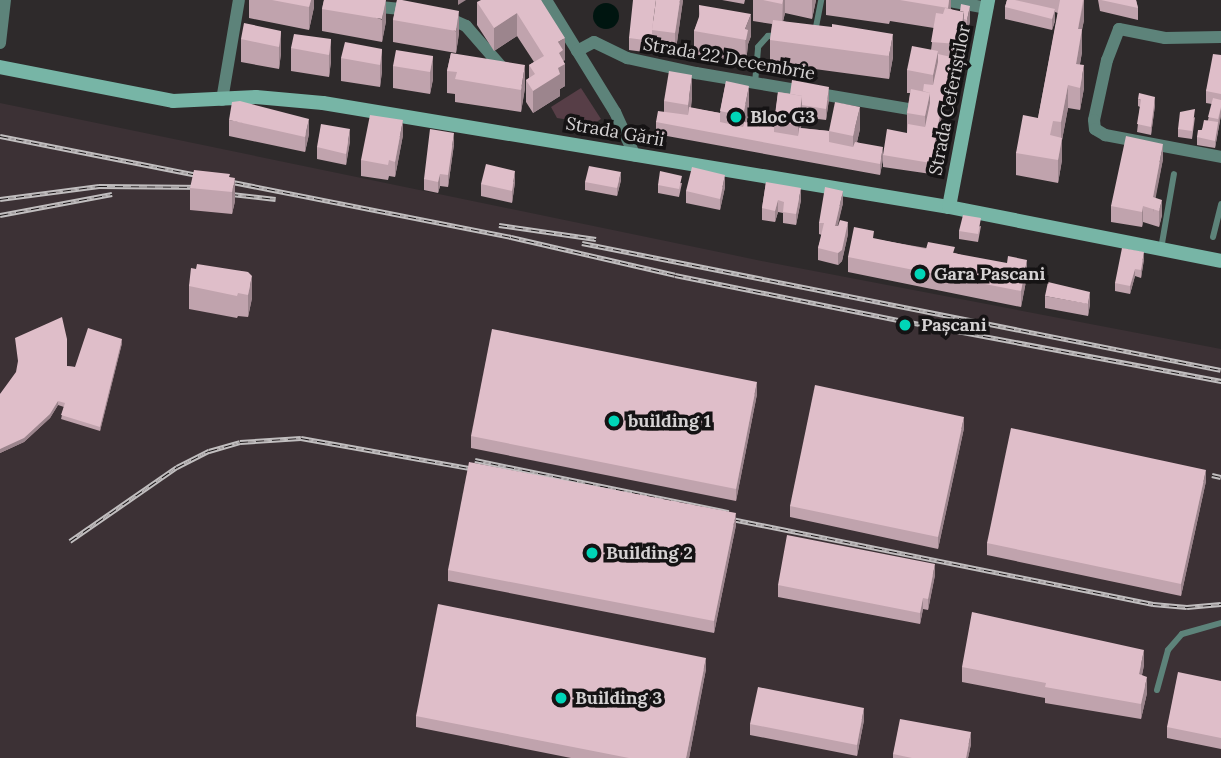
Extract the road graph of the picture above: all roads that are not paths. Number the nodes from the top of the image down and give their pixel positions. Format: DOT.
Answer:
graph roads {
  1 [pos="5,0"];
  2 [pos="239,0"];
  3 [pos="546,0"];
  4 [pos="821,0"];
  5 [pos="944,0"];
  6 [pos="351,4"];
  7 [pos="988,4"];
  8 [pos="788,36"];
  9 [pos="1221,37"];
  10 [pos="826,40"];
  11 [pos="0,43"];
  12 [pos="577,51"];
  13 [pos="0,67"];
  14 [pos="513,78"];
  15 [pos="755,83"];
  16 [pos="222,100"];
  17 [pos="908,109"];
  18 [pos="635,156"];
  19 [pos="1221,157"];
  20 [pos="1174,174"];
  21 [pos="1221,204"];
  22 [pos="949,207"];
  23 [pos="1213,237"];
  24 [pos="1161,249"];
  25 [pos="1221,261"];
  26 [pos="1221,623"];
  27 [pos="1157,690"];
  1 -- 11 [label="street"];
  2 -- 16 [label="street"];
  3 -- 12 [label="street"];
  4 -- 10 [label="lane"];
  5 -- 7 [label="street"];
  6 -- 14 [label="street"];
  7 -- 22 [label="street, Strada Ceferiștilor"];
  8 -- 15 [label="lane"];
  9 -- 19 [label="street"];
  12 -- 15 [label="street, Strada 22 Decembrie"];
  12 -- 18 [label="street"];
  13 -- 16 [label="street, Strada Gării"];
  15 -- 17 [label="street, Strada 22 Decembrie"];
  16 -- 18 [label="street, Strada Gării"];
  18 -- 22 [label="street, Strada Gării"];
  20 -- 24 [label="lane"];
  21 -- 23 [label="lane"];
  22 -- 24 [label="street, Strada Gării"];
  24 -- 25 [label="street, Strada Gării"];
  26 -- 27 [label="lane"];
}
